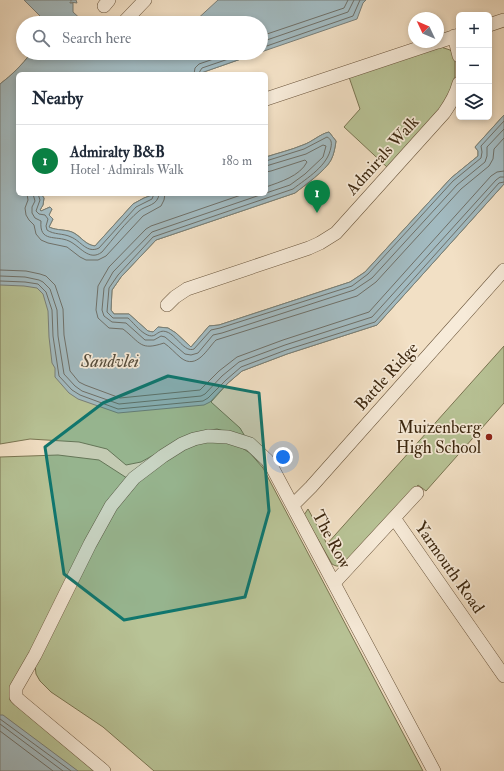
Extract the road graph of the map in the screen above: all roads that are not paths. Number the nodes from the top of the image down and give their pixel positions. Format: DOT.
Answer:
graph roads {
  1 [pos="145,0"];
  2 [pos="130,16"];
  3 [pos="504,20"];
  4 [pos="492,24"];
  5 [pos="456,35"];
  6 [pos="444,40"];
  7 [pos="420,48"];
  8 [pos="459,84"];
  9 [pos="268,98"];
  10 [pos="504,270"];
  11 [pos="167,305"];
  12 [pos="416,493"];
  13 [pos="293,505"];
  14 [pos="394,518"];
  15 [pos="334,583"];
  16 [pos="504,676"];
  17 [pos="104,771"];
  18 [pos="434,771"];
  1 -- 2 [label="street"];
  3 -- 4 [label="street"];
  5 -- 6 [label="street"];
  7 -- 9 [label="street"];
  8 -- 11 [label="street, Admirals Walk"];
  10 -- 13 [label="street, Battle Ridge"];
  12 -- 14 [label="street"];
  13 -- 15 [label="street, The Row"];
  13 -- 17 [label="street, The Row"];
  14 -- 15 [label="street"];
  14 -- 16 [label="street, Yarmouth Road"];
  15 -- 18 [label="street, The Row"];
}
